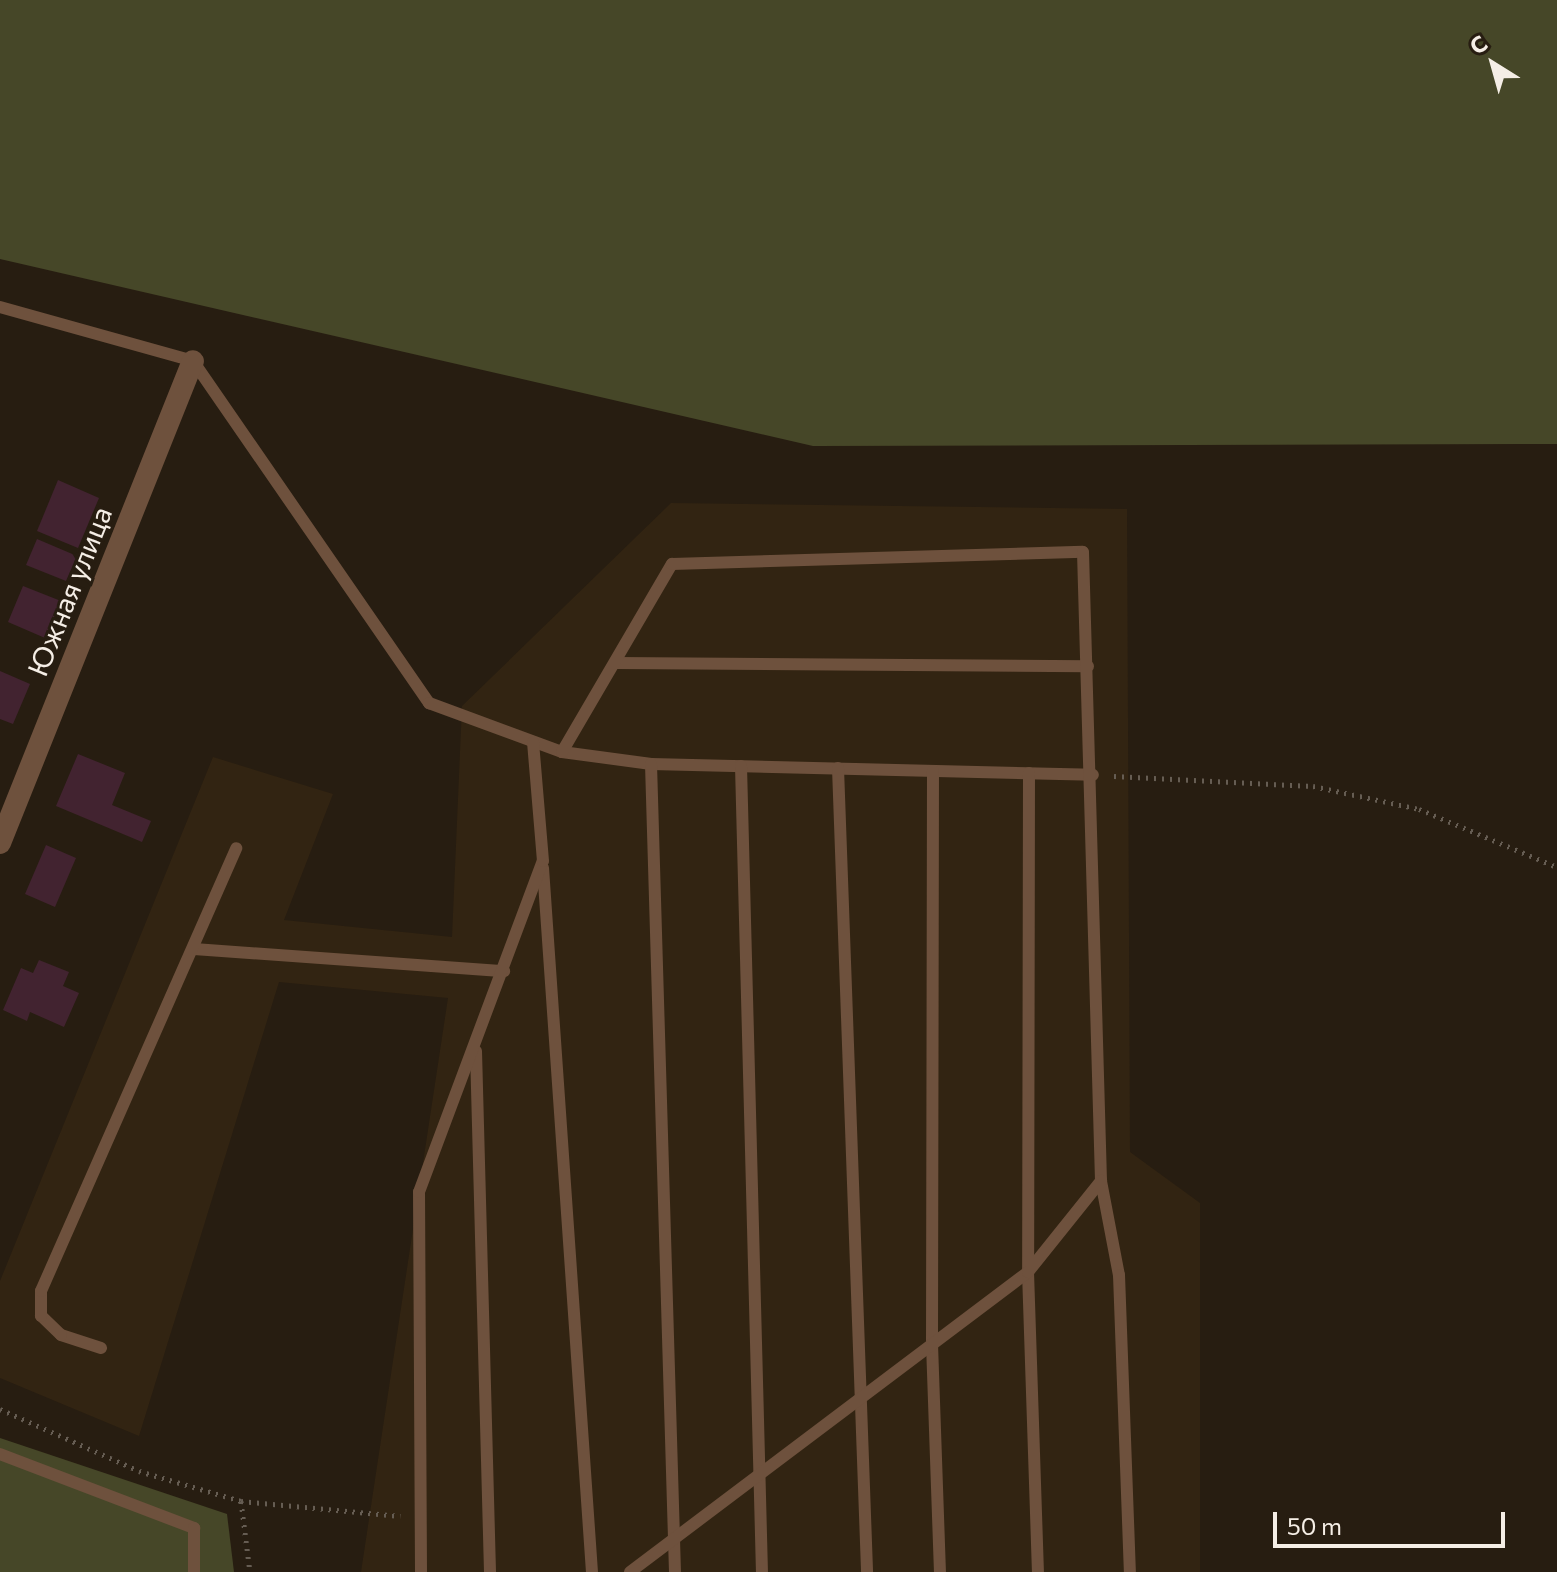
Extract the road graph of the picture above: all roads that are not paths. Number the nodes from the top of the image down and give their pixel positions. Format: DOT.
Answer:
graph roads {
  1 [pos="0,307"];
  2 [pos="193,361"];
  3 [pos="615,663"];
  4 [pos="1088,666"];
  5 [pos="533,742"];
  6 [pos="562,752"];
  7 [pos="651,764"];
  8 [pos="741,766"];
  9 [pos="838,768"];
  10 [pos="933,771"];
  11 [pos="1029,773"];
  12 [pos="1093,775"];
  13 [pos="0,843"];
  14 [pos="236,848"];
  15 [pos="543,861"];
  16 [pos="194,949"];
  17 [pos="504,971"];
  18 [pos="476,1045"];
  19 [pos="1101,1181"];
  20 [pos="1028,1272"];
  21 [pos="932,1344"];
  22 [pos="101,1348"];
  23 [pos="863,1396"];
  24 [pos="0,1454"];
  25 [pos="761,1474"];
  26 [pos="675,1538"];
  27 [pos="194,1572"];
  28 [pos="421,1572"];
  29 [pos="490,1572"];
  30 [pos="592,1572"];
  31 [pos="630,1572"];
  32 [pos="675,1572"];
  33 [pos="762,1572"];
  34 [pos="867,1572"];
  35 [pos="940,1572"];
  36 [pos="1038,1572"];
  37 [pos="1130,1572"];
  1 -- 2 [label="lane"];
  2 -- 5 [label="lane"];
  2 -- 13 [label="street, Южная улица"];
  3 -- 4 [label="lane"];
  3 -- 4 [label="lane"];
  3 -- 6 [label="lane"];
  4 -- 12 [label="lane"];
  5 -- 6 [label="lane"];
  5 -- 15 [label="lane"];
  6 -- 7 [label="lane"];
  7 -- 8 [label="lane"];
  7 -- 26 [label="lane"];
  8 -- 9 [label="lane"];
  8 -- 25 [label="lane"];
  9 -- 10 [label="lane"];
  9 -- 23 [label="lane"];
  10 -- 11 [label="lane"];
  10 -- 21 [label="lane"];
  11 -- 12 [label="lane"];
  11 -- 20 [label="lane"];
  12 -- 19 [label="lane"];
  14 -- 16 [label="lane"];
  15 -- 17 [label="lane"];
  15 -- 30 [label="lane"];
  16 -- 17 [label="lane"];
  16 -- 22 [label="lane"];
  17 -- 18 [label="lane"];
  18 -- 28 [label="lane"];
  18 -- 29 [label="lane"];
  19 -- 20 [label="lane"];
  19 -- 37 [label="lane"];
  20 -- 21 [label="lane"];
  20 -- 36 [label="lane"];
  21 -- 23 [label="lane"];
  21 -- 35 [label="lane"];
  23 -- 25 [label="lane"];
  23 -- 34 [label="lane"];
  24 -- 27 [label="lane"];
  25 -- 26 [label="lane"];
  25 -- 33 [label="lane"];
  26 -- 31 [label="lane"];
  26 -- 32 [label="lane"];
}
